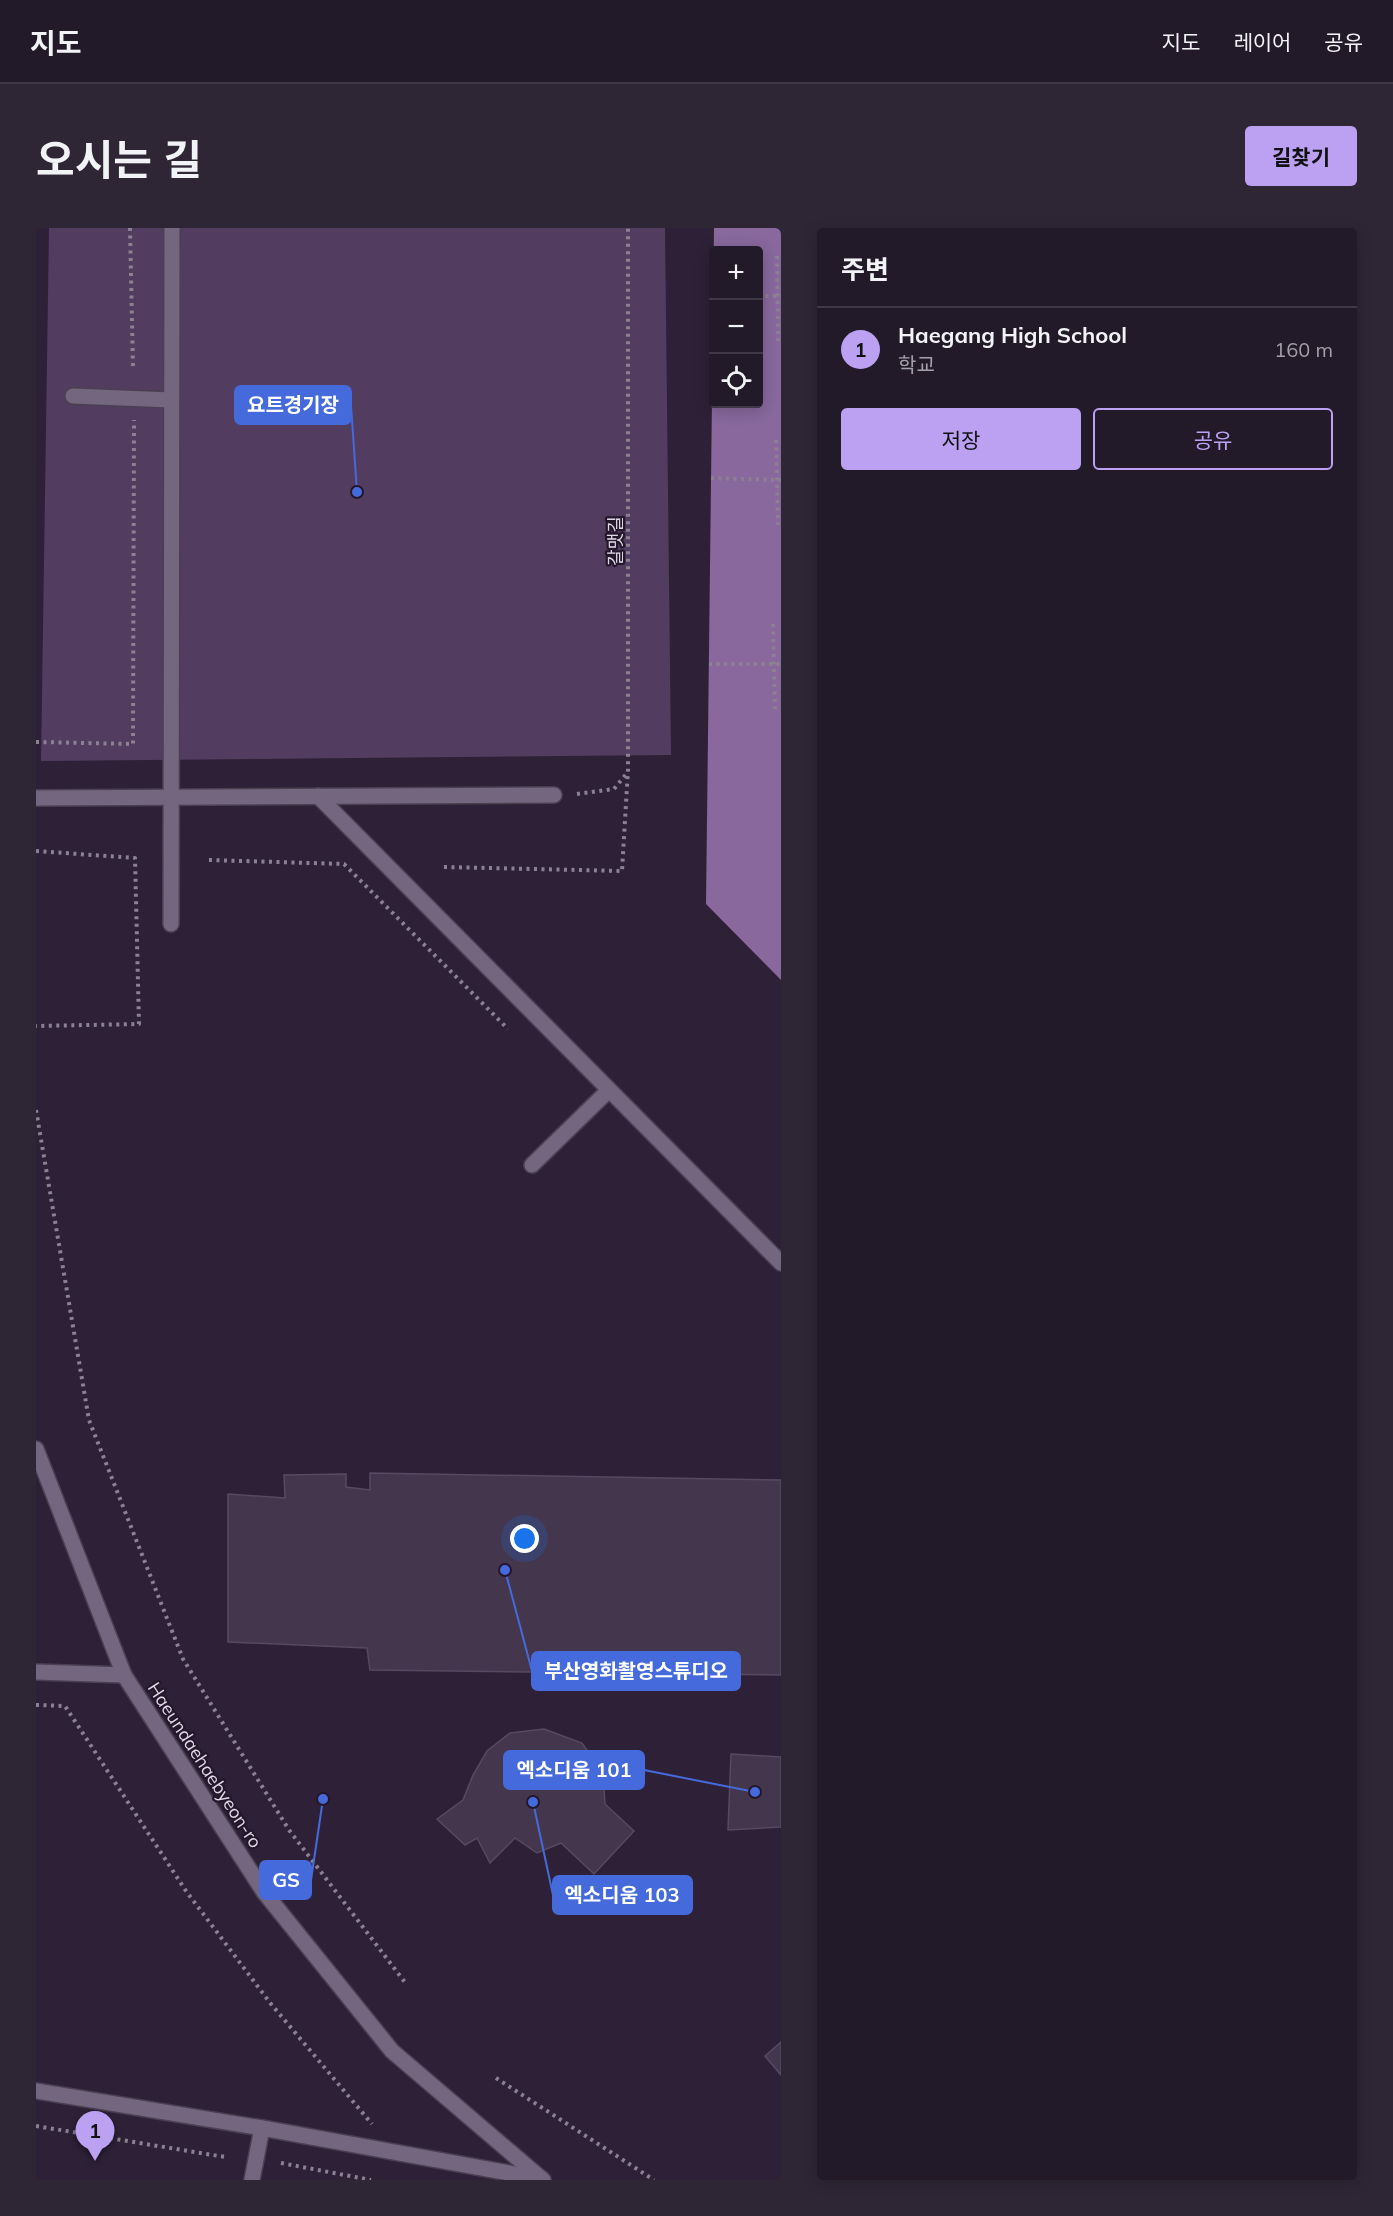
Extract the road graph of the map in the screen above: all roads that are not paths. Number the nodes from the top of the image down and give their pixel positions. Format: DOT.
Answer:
graph roads {
  1 [pos="172,228"];
  2 [pos="73,396"];
  3 [pos="171,400"];
  4 [pos="554,795"];
  5 [pos="171,796"];
  6 [pos="318,796"];
  7 [pos="36,798"];
  8 [pos="171,924"];
  9 [pos="609,1090"];
  10 [pos="532,1165"];
  11 [pos="781,1263"];
  12 [pos="36,1449"];
  13 [pos="36,1672"];
  14 [pos="124,1674"];
  15 [pos="36,2091"];
  16 [pos="261,2128"];
  17 [pos="252,2180"];
  18 [pos="543,2180"];
  1 -- 3 [label="street"];
  2 -- 3 [label="street"];
  3 -- 5 [label="street"];
  4 -- 6 [label="street"];
  5 -- 6 [label="street"];
  5 -- 7 [label="street"];
  5 -- 8 [label="street"];
  6 -- 9 [label="street"];
  9 -- 10 [label="street"];
  9 -- 11 [label="street"];
  12 -- 14 [label="street, Haeundaehaebyeon-ro"];
  13 -- 14 [label="street"];
  14 -- 18 [label="street, Haeundaehaebyeon-ro"];
  15 -- 16 [label="street"];
  16 -- 17 [label="street"];
  16 -- 18 [label="street"];
}
